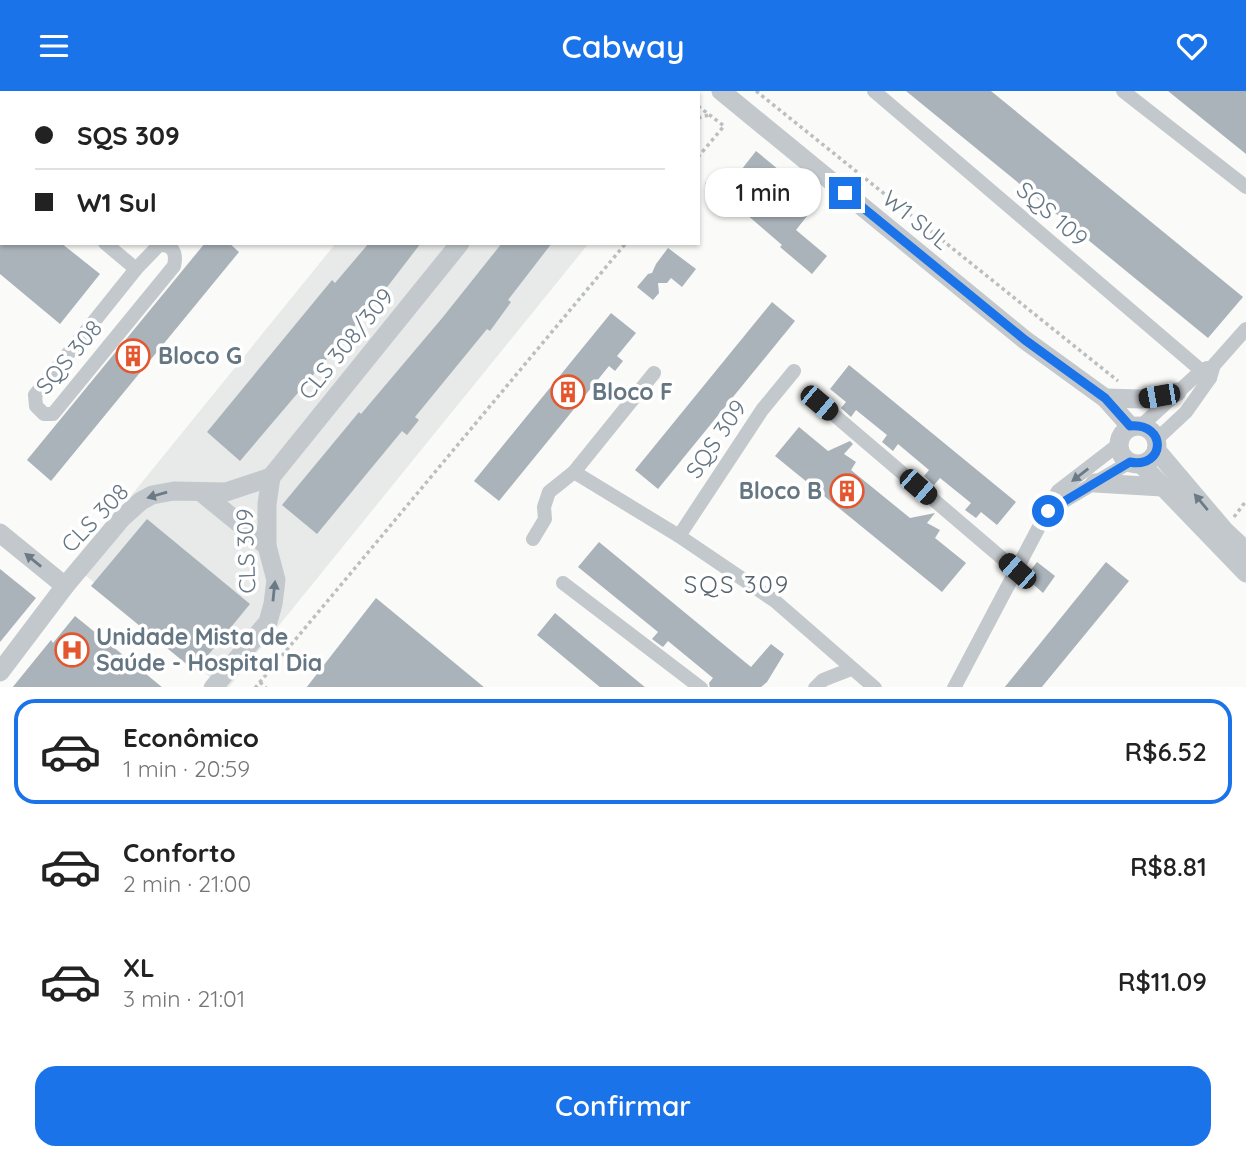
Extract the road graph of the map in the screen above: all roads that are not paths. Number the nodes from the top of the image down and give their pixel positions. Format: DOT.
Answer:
graph roads {
  1 [pos="874,91"];
  2 [pos="1123,91"];
  3 [pos="721,94"];
  4 [pos="1246,187"];
  5 [pos="107,245"];
  6 [pos="159,245"];
  7 [pos="168,245"];
  8 [pos="458,245"];
  9 [pos="136,269"];
  10 [pos="1246,329"];
  11 [pos="1246,348"];
  12 [pos="1226,352"];
  13 [pos="794,371"];
  14 [pos="1208,371"];
  15 [pos="654,373"];
  16 [pos="1073,377"];
  17 [pos="1177,393"];
  18 [pos="1105,398"];
  19 [pos="819,403"];
  20 [pos="1128,432"];
  21 [pos="1157,445"];
  22 [pos="1135,463"];
  23 [pos="574,472"];
  24 [pos="271,477"];
  25 [pos="1095,483"];
  26 [pos="1162,488"];
  27 [pos="202,492"];
  28 [pos="1048,511"];
  29 [pos="0,533"];
  30 [pos="678,536"];
  31 [pos="533,539"];
  32 [pos="267,546"];
  33 [pos="1246,551"];
  34 [pos="1017,571"];
  35 [pos="1246,573"];
  36 [pos="563,583"];
  37 [pos="65,586"];
  38 [pos="851,669"];
  39 [pos="0,673"];
  40 [pos="214,687"];
  41 [pos="700,687"];
  42 [pos="816,687"];
  43 [pos="874,687"];
  44 [pos="955,687"];
  1 -- 14 [label="street, SQS 109"];
  2 -- 4 [label="street"];
  3 -- 16 [label="street, W1 SUL"];
  5 -- 9 [label="street"];
  6 -- 9 [label="street, SQS 308"];
  7 -- 9 [label="street, SQS 308"];
  8 -- 24 [label="street, CLS 308/309"];
  10 -- 12 [label="street"];
  11 -- 12 [label="street"];
  12 -- 14 [label="street"];
  13 -- 30 [label="street, SQS 309"];
  14 -- 17 [label="street"];
  14 -- 21 [label="street"];
  15 -- 23 [label="street"];
  16 -- 18 [label="street, W1 SUL"];
  16 -- 20 [label="street, W1 SUL"];
  17 -- 18 [label="street"];
  17 -- 20 [label="street"];
  18 -- 20 [label="street, W1 SUL"];
  19 -- 34 [label="street"];
  20 -- 21 [label="street"];
  20 -- 22 [label="street"];
  20 -- 28 [label="street, one-way"];
  21 -- 22 [label="street"];
  33 -- 21 [label="street, one-way"];
  22 -- 25 [label="street"];
  22 -- 26 [label="street"];
  23 -- 30 [label="street"];
  23 -- 31 [label="street"];
  24 -- 27 [label="street, CLS 308"];
  24 -- 32 [label="street, CLS 309"];
  25 -- 26 [label="street"];
  25 -- 28 [label="street"];
  26 -- 35 [label="street"];
  27 -- 32 [label="street"];
  27 -- 37 [label="street, CLS 308, one-way"];
  28 -- 34 [label="street"];
  37 -- 29 [label="street, one-way"];
  30 -- 38 [label="street"];
  40 -- 32 [label="street, CLS 309, one-way"];
  34 -- 44 [label="street"];
  36 -- 41 [label="street"];
  37 -- 39 [label="street, CLS 308"];
  38 -- 42 [label="street"];
  38 -- 43 [label="street"];
}
